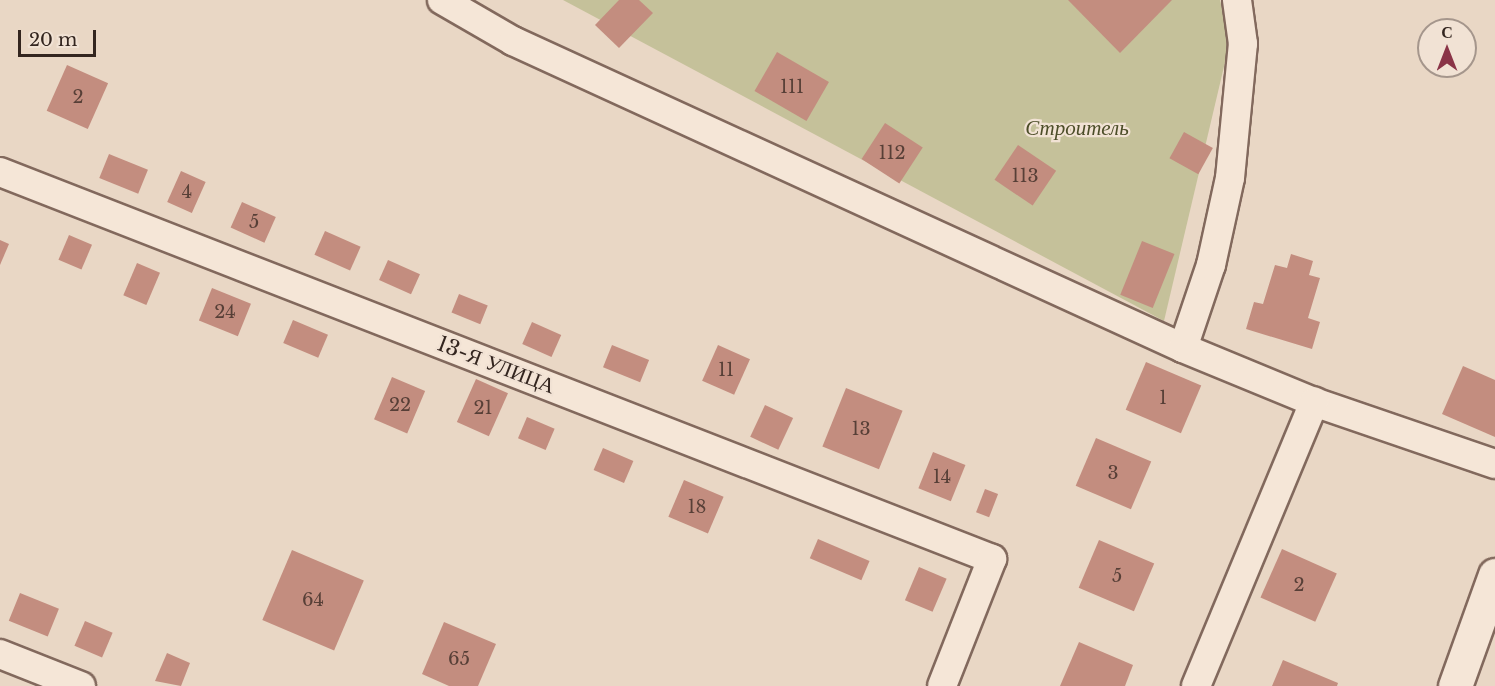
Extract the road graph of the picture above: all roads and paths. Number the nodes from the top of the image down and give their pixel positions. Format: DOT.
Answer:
graph roads {
  1 [pos="442,0"];
  2 [pos="1237,0"];
  3 [pos="0,172"];
  4 [pos="1183,348"];
  5 [pos="1314,402"];
  6 [pos="1495,464"];
  7 [pos="1495,575"];
  8 [pos="0,654"];
  9 [pos="81,686"];
  10 [pos="942,686"];
  11 [pos="1196,686"];
  12 [pos="1455,686"];
  1 -- 4 [label="street"];
  2 -- 4 [label="street"];
  3 -- 10 [label="street, 13-Я УЛИЦА"];
  4 -- 5 [label="street"];
  5 -- 6 [label="street"];
  5 -- 11 [label="street"];
  7 -- 12 [label="street"];
  8 -- 9 [label="street"];
}
